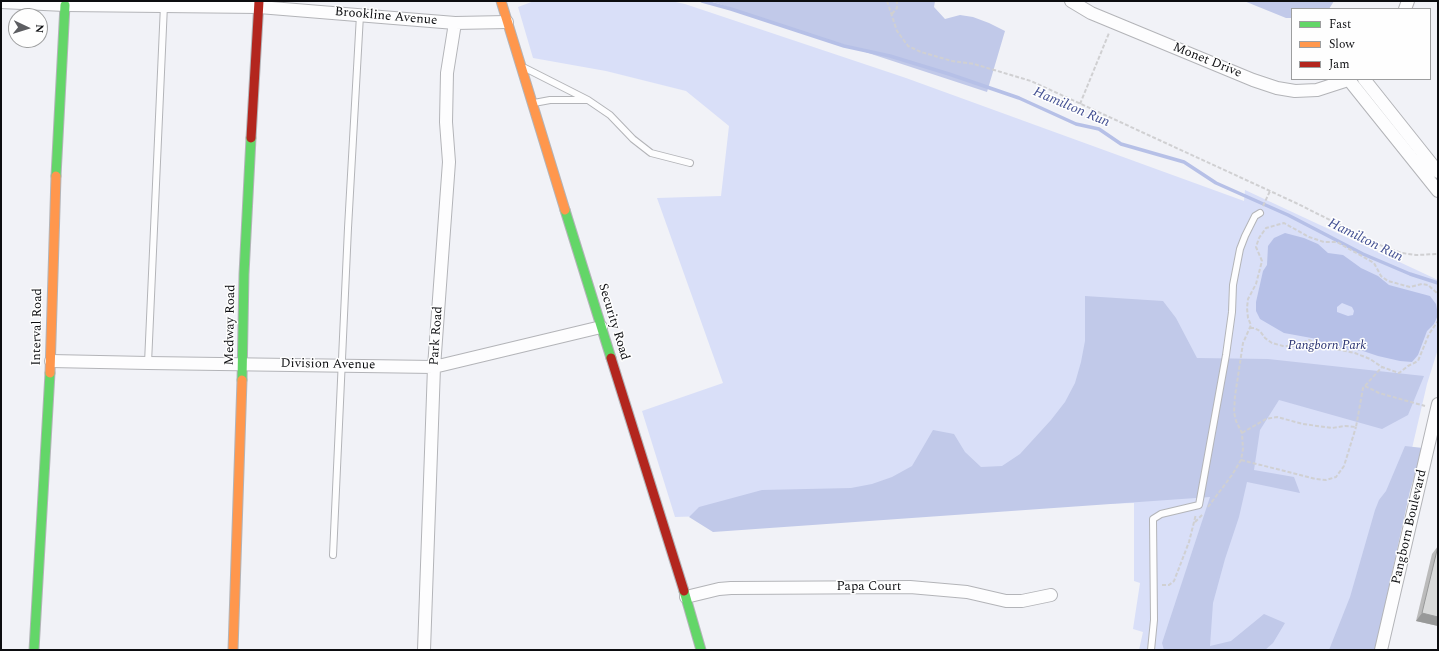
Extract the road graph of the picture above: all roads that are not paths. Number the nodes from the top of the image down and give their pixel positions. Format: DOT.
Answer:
graph roads {
  1 [pos="501,1"];
  2 [pos="1071,1"];
  3 [pos="1,2"];
  4 [pos="164,4"];
  5 [pos="259,4"];
  6 [pos="65,5"];
  7 [pos="360,15"];
  8 [pos="507,22"];
  9 [pos="455,23"];
  10 [pos="520,65"];
  11 [pos="1350,80"];
  12 [pos="1365,80"];
  13 [pos="588,100"];
  14 [pos="532,103"];
  15 [pos="690,163"];
  16 [pos="1438,172"];
  17 [pos="1438,191"];
  18 [pos="1260,213"];
  19 [pos="601,327"];
  20 [pos="51,361"];
  21 [pos="148,363"];
  22 [pos="243,365"];
  23 [pos="342,365"];
  24 [pos="434,367"];
  25 [pos="1438,404"];
  26 [pos="333,555"];
  27 [pos="1051,595"];
  28 [pos="686,597"];
  29 [pos="34,650"];
  30 [pos="233,650"];
  31 [pos="424,650"];
  32 [pos="701,650"];
  33 [pos="1151,650"];
  34 [pos="1381,650"];
  1 -- 8 [label="street, Security Road"];
  2 -- 11 [label="street, Monet Drive"];
  3 -- 6 [label="street, Brookline Avenue"];
  4 -- 5 [label="street, Brookline Avenue"];
  4 -- 6 [label="street, Brookline Avenue"];
  4 -- 21 [label="lane"];
  5 -- 7 [label="street, Brookline Avenue"];
  5 -- 22 [label="street, Medway Road"];
  6 -- 20 [label="street, Interval Road"];
  7 -- 9 [label="street, Brookline Avenue"];
  7 -- 23 [label="lane"];
  8 -- 9 [label="street, Brookline Avenue"];
  8 -- 10 [label="street, Security Road"];
  9 -- 24 [label="street, Park Road"];
  10 -- 13 [label="lane"];
  10 -- 14 [label="street, Security Road"];
  11 -- 17 [label="street, Monet Drive"];
  12 -- 16 [label="street"];
  13 -- 14 [label="lane"];
  13 -- 15 [label="lane"];
  14 -- 19 [label="street, Security Road"];
  18 -- 33 [label="lane"];
  19 -- 24 [label="street, Division Avenue"];
  19 -- 28 [label="street, Security Road"];
  20 -- 21 [label="street, Division Avenue"];
  20 -- 29 [label="street, Interval Road"];
  21 -- 22 [label="street, Division Avenue"];
  22 -- 23 [label="street, Division Avenue"];
  22 -- 30 [label="street, Medway Road"];
  23 -- 24 [label="street, Division Avenue"];
  23 -- 26 [label="lane"];
  24 -- 31 [label="street, Park Road"];
  25 -- 34 [label="street, Pangborn Boulevard"];
  27 -- 28 [label="street, Papa Court"];
  28 -- 32 [label="street, Security Road"];
}
